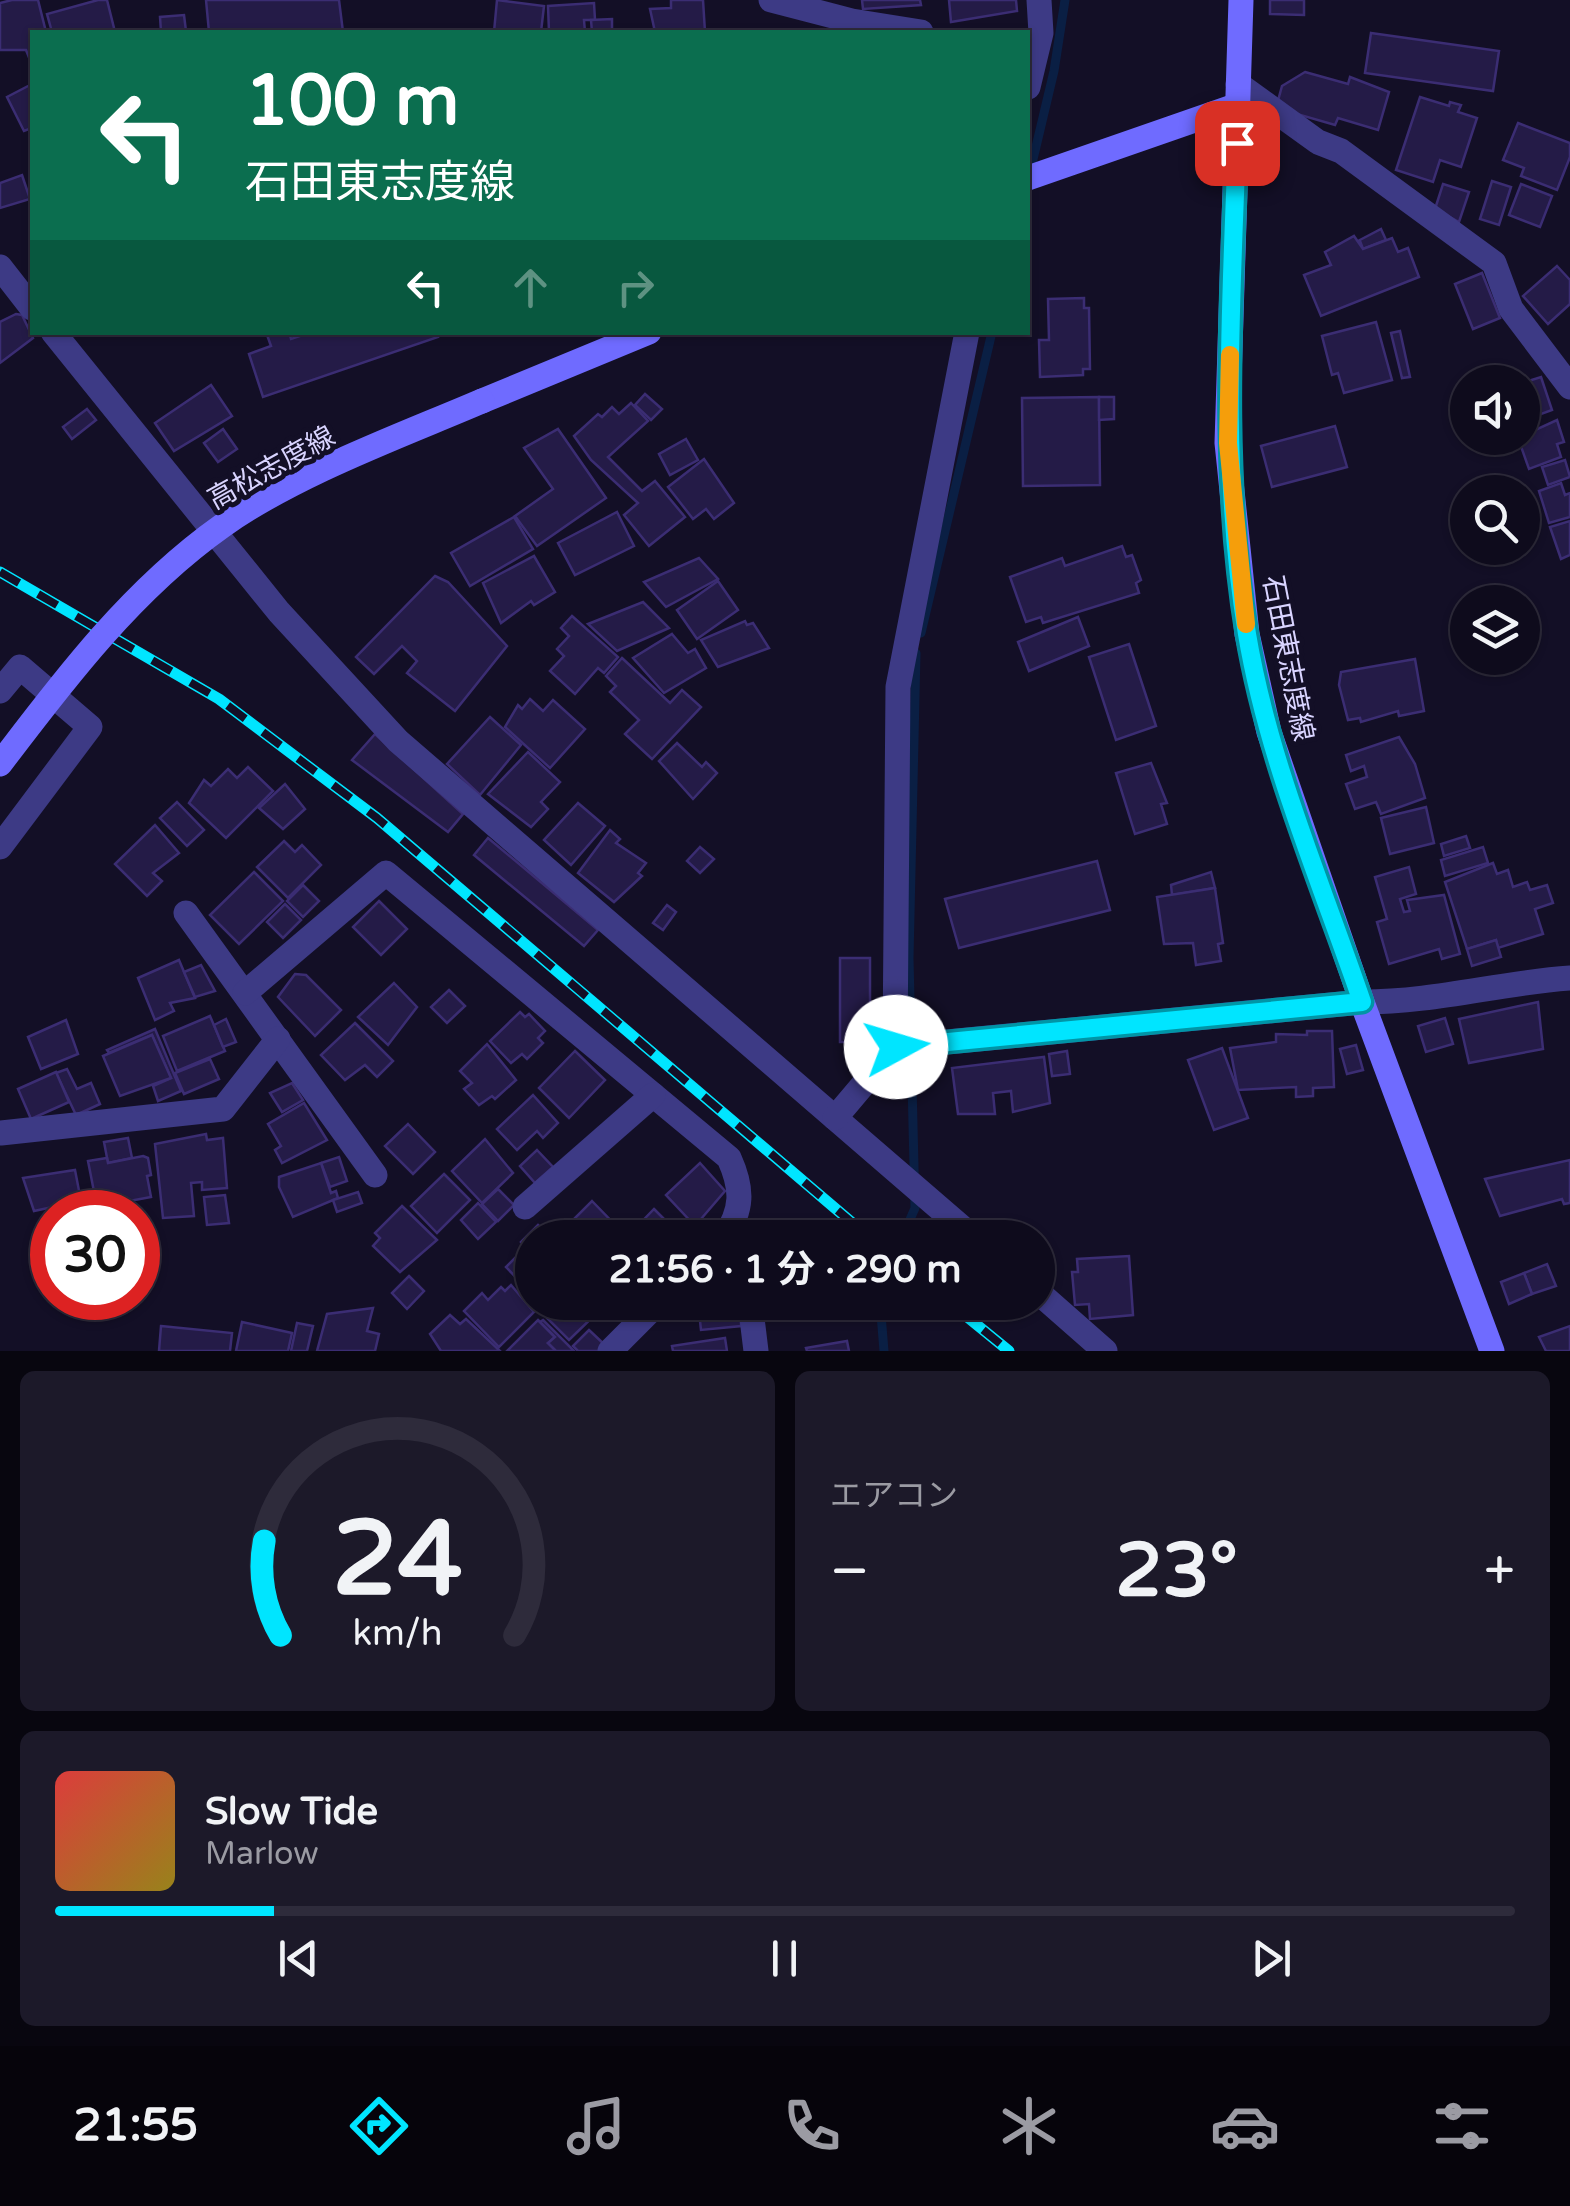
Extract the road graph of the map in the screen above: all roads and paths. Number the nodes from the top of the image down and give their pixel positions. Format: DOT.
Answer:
graph roads {
  1 [pos="771,0"];
  2 [pos="1040,0"];
  3 [pos="1242,0"];
  4 [pos="908,30"];
  5 [pos="1033,51"];
  6 [pos="1238,95"];
  7 [pos="1030,177"];
  8 [pos="0,267"];
  9 [pos="30,305"];
  10 [pos="54,335"];
  11 [pos="642,335"];
  12 [pos="966,335"];
  13 [pos="1570,387"];
  14 [pos="0,691"];
  15 [pos="0,764"];
  16 [pos="2,840"];
  17 [pos="186,914"];
  18 [pos="1570,978"];
  19 [pos="245,992"];
  20 [pos="1362,1002"];
  21 [pos="278,1038"];
  22 [pos="896,1047"];
  23 [pos="652,1095"];
  24 [pos="835,1118"];
  25 [pos="0,1126"];
  26 [pos="1,1133"];
  27 [pos="0,1143"];
  28 [pos="375,1175"];
  29 [pos="525,1207"];
  30 [pos="741,1220"];
  31 [pos="953,1220"];
  32 [pos="1055,1307"];
  33 [pos="640,1320"];
  34 [pos="752,1320"];
  35 [pos="610,1351"];
  36 [pos="756,1351"];
  37 [pos="1105,1351"];
  38 [pos="1492,1351"];
  1 -- 4 [label="street"];
  2 -- 5 [label="street"];
  3 -- 6 [label="main road, 石田東志度線"];
  6 -- 7 [label="main road"];
  6 -- 13 [label="street"];
  6 -- 20 [label="main road, 石田東志度線"];
  8 -- 9 [label="street"];
  10 -- 24 [label="street"];
  11 -- 15 [label="main road, 高松志度線, bridge"];
  12 -- 22 [label="street"];
  14 -- 16 [label="street"];
  17 -- 19 [label="street"];
  18 -- 20 [label="street"];
  19 -- 21 [label="street"];
  19 -- 23 [label="street"];
  20 -- 22 [label="street"];
  20 -- 38 [label="main road, 石田東志度線"];
  21 -- 26 [label="street"];
  21 -- 28 [label="street"];
  22 -- 24 [label="street"];
  23 -- 29 [label="street"];
  23 -- 30 [label="street"];
  24 -- 31 [label="street"];
  25 -- 26 [label="street"];
  26 -- 27 [label="street"];
  32 -- 37 [label="street"];
  33 -- 35 [label="street"];
  34 -- 36 [label="street"];
}
